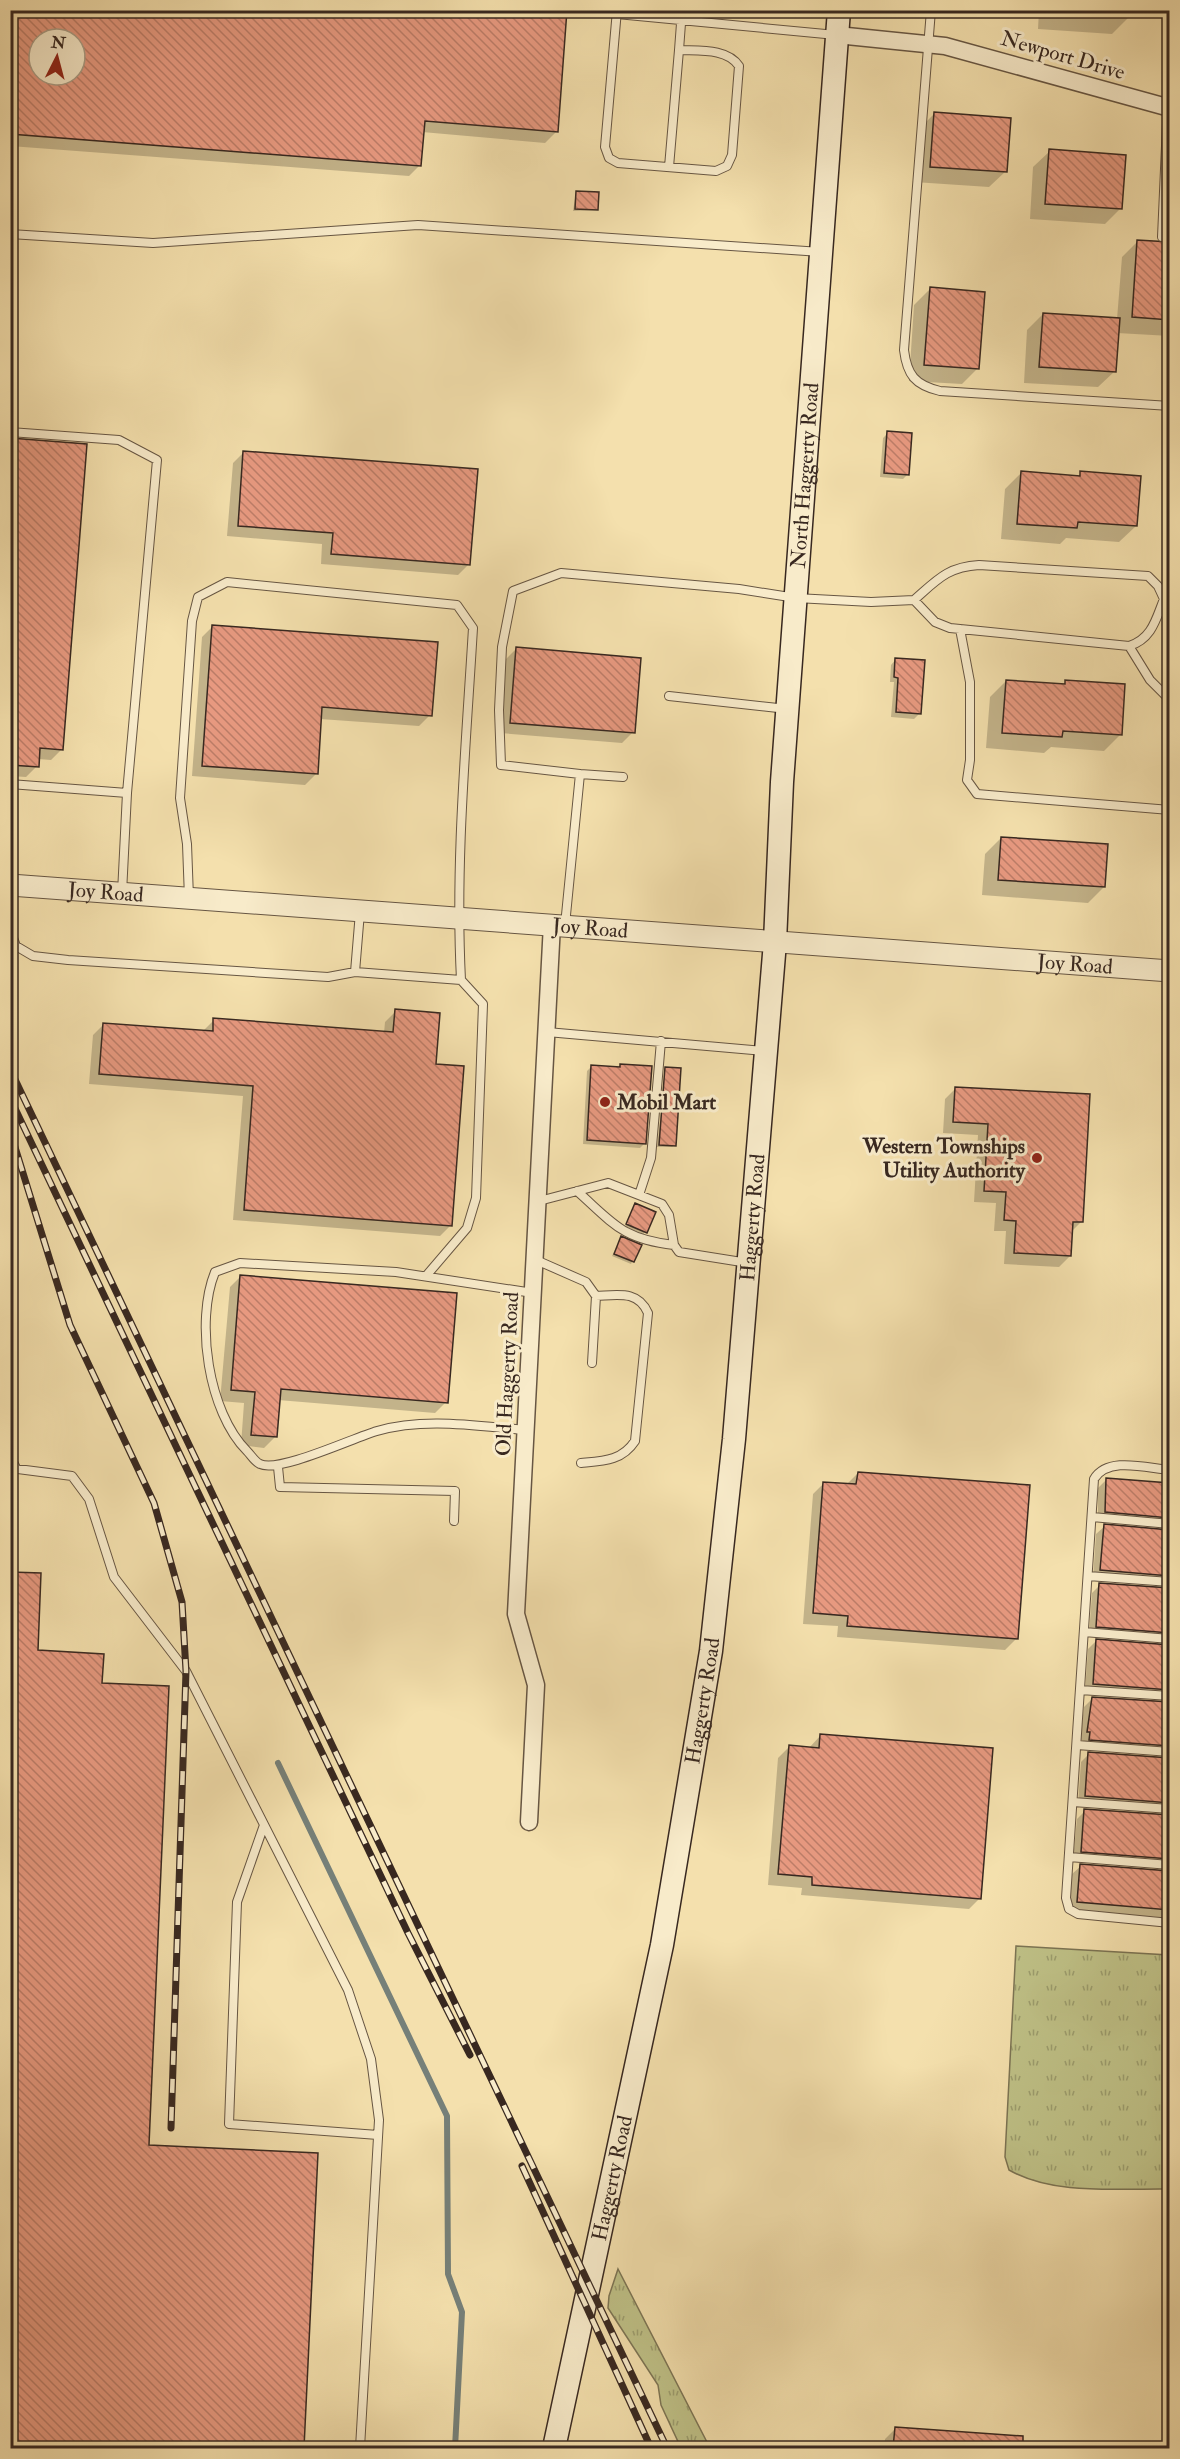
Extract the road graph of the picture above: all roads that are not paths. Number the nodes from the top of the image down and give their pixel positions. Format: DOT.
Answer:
graph roads {
  1 [pos="682,10"];
  2 [pos="839,10"];
  3 [pos="930,10"];
  4 [pos="617,12"];
  5 [pos="681,21"];
  6 [pos="837,35"];
  7 [pos="928,44"];
  8 [pos="679,50"];
  9 [pos="1170,55"];
  10 [pos="1168,107"];
  11 [pos="669,167"];
  12 [pos="10,234"];
  13 [pos="1162,237"];
  14 [pos="821,252"];
  15 [pos="1170,406"];
  16 [pos="10,432"];
  17 [pos="796,598"];
  18 [pos="914,600"];
  19 [pos="960,629"];
  20 [pos="1129,646"];
  21 [pos="669,696"];
  22 [pos="1170,700"];
  23 [pos="788,709"];
  24 [pos="580,774"];
  25 [pos="623,777"];
  26 [pos="10,784"];
  27 [pos="127,793"];
  28 [pos="1170,810"];
  29 [pos="10,885"];
  30 [pos="122,893"];
  31 [pos="189,898"];
  32 [pos="360,911"];
  33 [pos="458,919"];
  34 [pos="559,925"];
  35 [pos="10,930"];
  36 [pos="775,942"];
  37 [pos="1170,970"];
  38 [pos="355,972"];
  39 [pos="461,980"];
  40 [pos="547,1032"];
  41 [pos="661,1041"];
  42 [pos="765,1051"];
  43 [pos="577,1191"];
  44 [pos="639,1195"];
  45 [pos="538,1201"];
  46 [pos="674,1245"];
  47 [pos="536,1260"];
  48 [pos="748,1263"];
  49 [pos="426,1276"];
  50 [pos="534,1293"];
  51 [pos="596,1296"];
  52 [pos="592,1363"];
  53 [pos="526,1430"];
  54 [pos="10,1456"];
  55 [pos="581,1463"];
  56 [pos="278,1467"];
  57 [pos="13,1468"];
  58 [pos="1170,1470"];
  59 [pos="1092,1517"];
  60 [pos="454,1521"];
  61 [pos="1170,1524"];
  62 [pos="1088,1576"];
  63 [pos="1170,1582"];
  64 [pos="1084,1632"];
  65 [pos="1170,1639"];
  66 [pos="1080,1690"];
  67 [pos="1170,1696"];
  68 [pos="1077,1745"];
  69 [pos="1170,1752"];
  70 [pos="1072,1802"];
  71 [pos="1170,1809"];
  72 [pos="529,1822"];
  73 [pos="264,1825"];
  74 [pos="1069,1857"];
  75 [pos="1170,1865"];
  76 [pos="1170,1923"];
  77 [pos="378,2134"];
  78 [pos="360,2448"];
  79 [pos="554,2448"];
  1 -- 5 [label="lane"];
  2 -- 6 [label="main road, North Haggerty Road"];
  3 -- 7 [label="lane"];
  4 -- 5 [label="lane"];
  4 -- 11 [label="lane"];
  5 -- 6 [label="lane"];
  5 -- 8 [label="lane"];
  6 -- 7 [label="street, Newport Drive"];
  6 -- 14 [label="main road, North Haggerty Road"];
  7 -- 10 [label="street, Newport Drive"];
  7 -- 15 [label="lane"];
  8 -- 11 [label="lane"];
  8 -- 11 [label="lane"];
  9 -- 10 [label="lane"];
  10 -- 13 [label="lane"];
  12 -- 14 [label="lane"];
  14 -- 17 [label="main road, North Haggerty Road"];
  16 -- 27 [label="lane"];
  17 -- 18 [label="lane"];
  17 -- 23 [label="main road, North Haggerty Road"];
  17 -- 24 [label="lane"];
  18 -- 19 [label="lane"];
  18 -- 20 [label="lane"];
  19 -- 20 [label="lane"];
  19 -- 28 [label="lane"];
  20 -- 22 [label="lane"];
  21 -- 23 [label="lane"];
  23 -- 36 [label="main road, North Haggerty Road"];
  24 -- 25 [label="lane"];
  24 -- 34 [label="lane"];
  26 -- 27 [label="lane"];
  27 -- 30 [label="lane"];
  29 -- 30 [label="street, Joy Road"];
  30 -- 31 [label="street, Joy Road"];
  31 -- 32 [label="street, Joy Road"];
  31 -- 33 [label="lane"];
  32 -- 33 [label="street, Joy Road"];
  32 -- 38 [label="lane"];
  33 -- 34 [label="street, Joy Road"];
  33 -- 39 [label="lane"];
  34 -- 36 [label="street, Joy Road"];
  34 -- 40 [label="street, Old Haggerty Road"];
  35 -- 38 [label="lane"];
  36 -- 37 [label="street, Joy Road"];
  36 -- 42 [label="main road, Haggerty Road"];
  38 -- 39 [label="lane"];
  39 -- 49 [label="lane"];
  40 -- 41 [label="lane"];
  40 -- 45 [label="street, Old Haggerty Road"];
  41 -- 42 [label="lane"];
  41 -- 44 [label="lane"];
  42 -- 48 [label="main road, Haggerty Road"];
  43 -- 44 [label="lane"];
  43 -- 45 [label="lane"];
  43 -- 46 [label="lane"];
  44 -- 46 [label="lane"];
  45 -- 47 [label="street, Old Haggerty Road"];
  46 -- 48 [label="lane"];
  47 -- 50 [label="street, Old Haggerty Road"];
  47 -- 51 [label="lane"];
  48 -- 79 [label="main road, Haggerty Road"];
  49 -- 50 [label="lane"];
  49 -- 56 [label="lane"];
  50 -- 53 [label="street, Old Haggerty Road"];
  51 -- 52 [label="lane"];
  51 -- 55 [label="lane"];
  53 -- 56 [label="lane"];
  53 -- 72 [label="street, Old Haggerty Road"];
  54 -- 57 [label="lane"];
  56 -- 60 [label="lane"];
  57 -- 73 [label="lane"];
  58 -- 59 [label="lane"];
  59 -- 61 [label="lane"];
  59 -- 62 [label="lane"];
  62 -- 63 [label="lane"];
  62 -- 64 [label="lane"];
  64 -- 65 [label="lane"];
  64 -- 66 [label="lane"];
  66 -- 67 [label="lane"];
  66 -- 68 [label="lane"];
  68 -- 69 [label="lane"];
  68 -- 70 [label="lane"];
  70 -- 71 [label="lane"];
  70 -- 74 [label="lane"];
  73 -- 77 [label="lane"];
  73 -- 77 [label="lane"];
  74 -- 75 [label="lane"];
  74 -- 76 [label="lane"];
  77 -- 78 [label="lane"];
}
